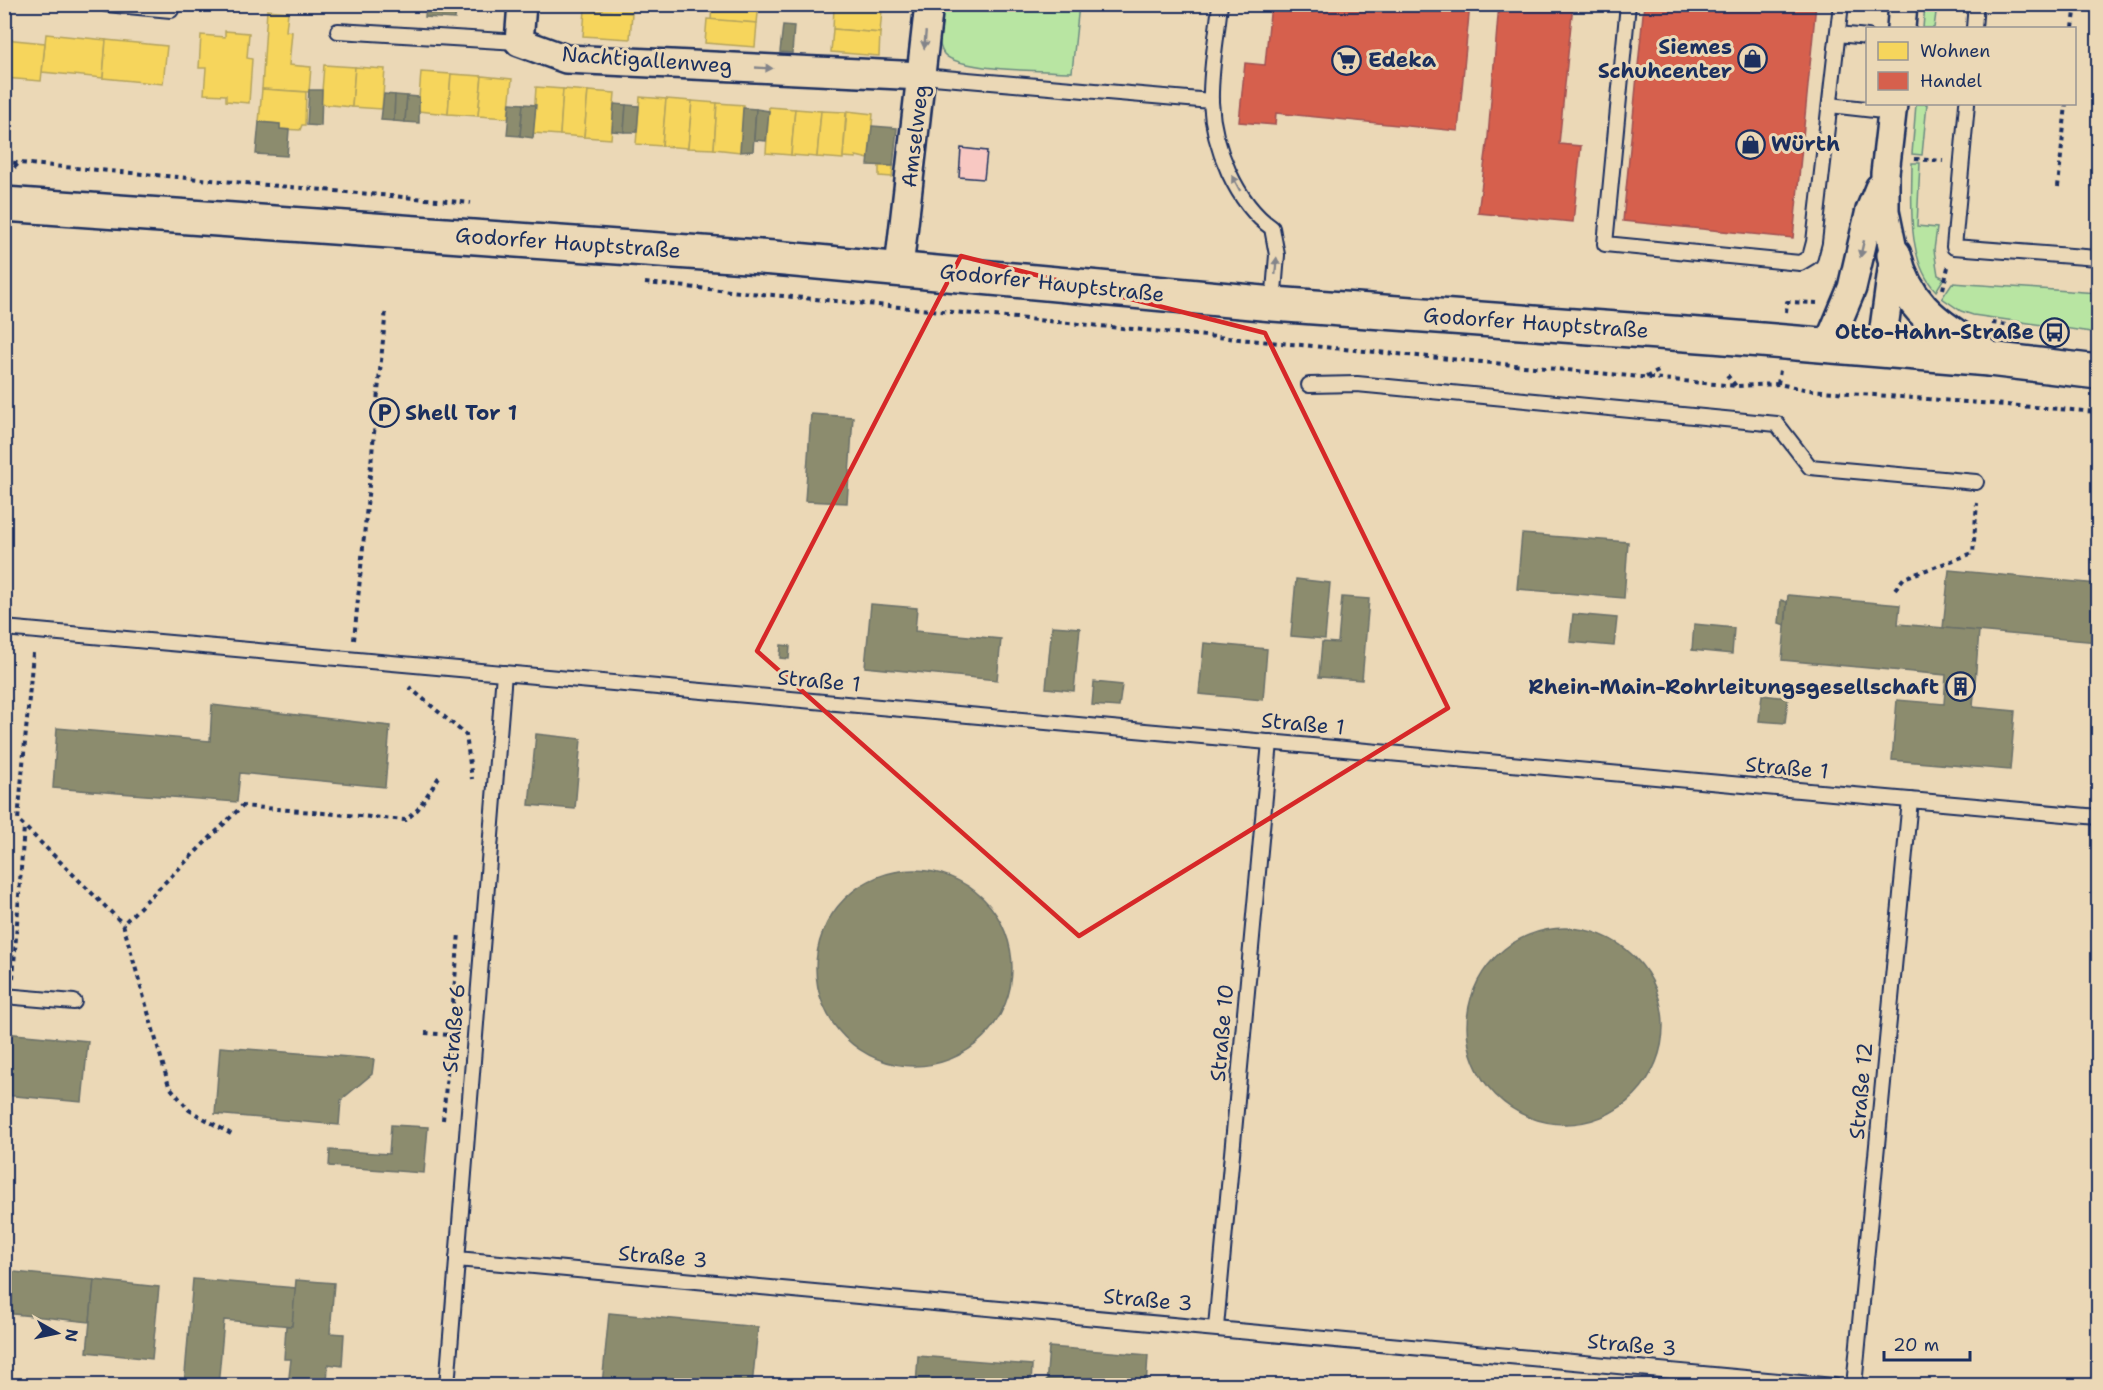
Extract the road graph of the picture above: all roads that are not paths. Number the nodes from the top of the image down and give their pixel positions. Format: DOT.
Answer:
graph roads {
  1 [pos="106,4"];
  2 [pos="522,4"];
  3 [pos="929,4"];
  4 [pos="1220,4"];
  5 [pos="1628,4"];
  6 [pos="1841,4"];
  7 [pos="1903,4"];
  8 [pos="1976,4"];
  9 [pos="171,10"];
  10 [pos="1900,27"];
  11 [pos="1974,27"];
  12 [pos="338,31"];
  13 [pos="1838,34"];
  14 [pos="1866,38"];
  15 [pos="519,42"];
  16 [pos="922,76"];
  17 [pos="1211,101"];
  18 [pos="1830,105"];
  19 [pos="1966,105"];
  20 [pos="1892,108"];
  21 [pos="1885,173"];
  22 [pos="4,204"];
  23 [pos="1894,255"];
  24 [pos="2098,258"];
  25 [pos="899,268"];
  26 [pos="1273,304"];
  27 [pos="1828,345"];
  28 [pos="1881,350"];
  29 [pos="1989,359"];
  30 [pos="2098,372"];
  31 [pos="1309,385"];
  32 [pos="1976,482"];
  33 [pos="4,628"];
  34 [pos="504,674"];
  35 [pos="1270,742"];
  36 [pos="1910,800"];
  37 [pos="2098,817"];
  38 [pos="8,996"];
  39 [pos="74,1002"];
  40 [pos="457,1259"];
  41 [pos="1216,1327"];
  42 [pos="447,1386"];
  43 [pos="1834,1386"];
  44 [pos="1854,1386"];
  1 -- 9 [label="lane"];
  2 -- 15 [label="street"];
  3 -- 16 [label="street, Amselweg, one-way"];
  4 -- 17 [label="lane"];
  5 -- 18 [label="lane"];
  6 -- 13 [label="lane"];
  7 -- 10 [label="street"];
  8 -- 11 [label="lane"];
  12 -- 15 [label="lane, Nachtigallenweg"];
  13 -- 14 [label="lane"];
  13 -- 18 [label="lane"];
  15 -- 16 [label="street, Nachtigallenweg, one-way"];
  16 -- 17 [label="lane"];
  16 -- 25 [label="street, Amselweg"];
  26 -- 17 [label="lane, one-way"];
  18 -- 20 [label="lane"];
  19 -- 24 [label="lane"];
  20 -- 21 [label="street"];
  21 -- 23 [label="street"];
  21 -- 27 [label="street, one-way"];
  22 -- 25 [label="main road, Godorfer Hauptstraße"];
  23 -- 28 [label="street"];
  23 -- 29 [label="main road"];
  25 -- 26 [label="main road, Godorfer Hauptstraße"];
  26 -- 27 [label="main road, Godorfer Hauptstraße"];
  27 -- 28 [label="main road, Godorfer Hauptstraße"];
  28 -- 29 [label="main road, Godorfer Hauptstraße"];
  29 -- 30 [label="main road, Godorfer Hauptstraße"];
  31 -- 32 [label="lane"];
  33 -- 34 [label="lane, Straße 1"];
  34 -- 35 [label="lane, Straße 1"];
  34 -- 40 [label="lane, Straße 6"];
  35 -- 36 [label="lane, Straße 1"];
  35 -- 41 [label="lane, Straße 10"];
  36 -- 37 [label="lane, Straße 1"];
  36 -- 44 [label="lane, Straße 12"];
  38 -- 39 [label="lane"];
  40 -- 41 [label="lane, Straße 3"];
  40 -- 42 [label="lane, Straße 6"];
  41 -- 43 [label="lane, Straße 3"];
}
